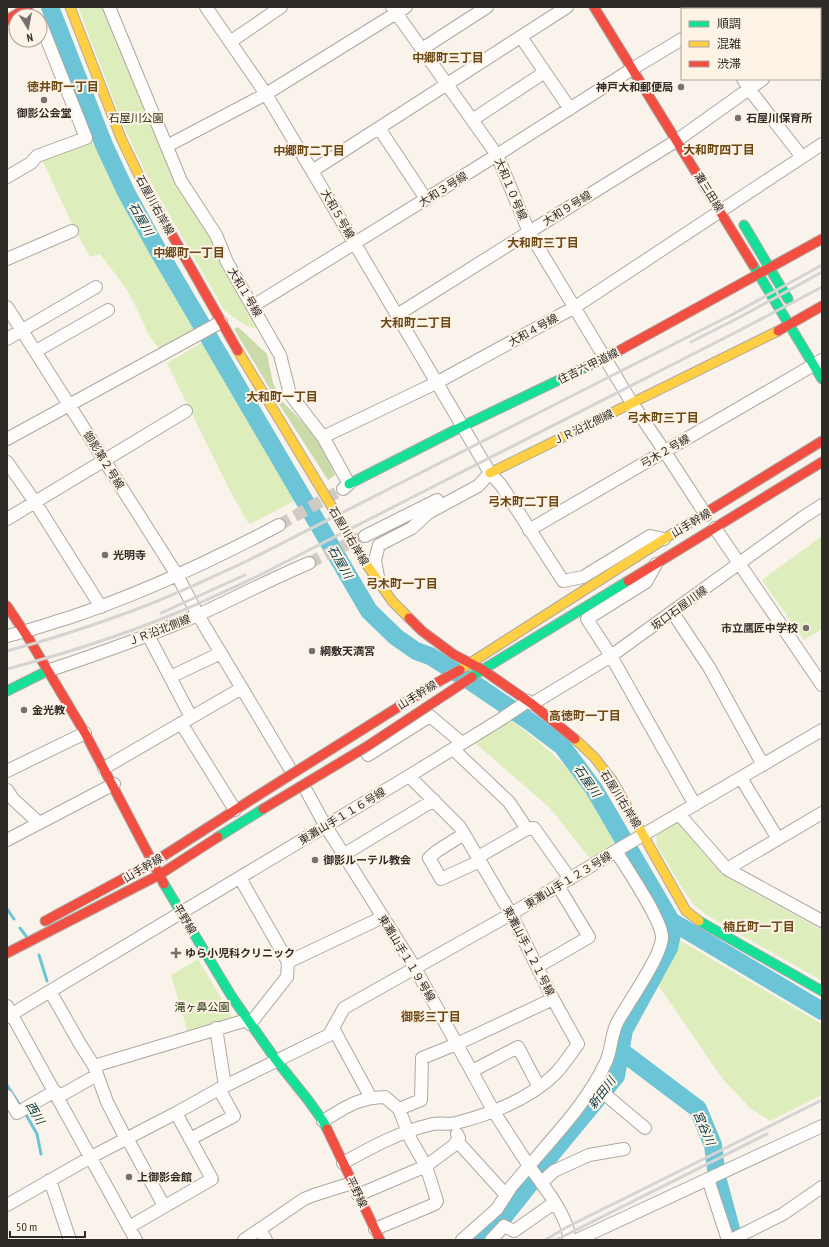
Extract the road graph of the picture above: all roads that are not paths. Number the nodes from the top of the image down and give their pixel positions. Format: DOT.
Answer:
graph roads {
  1 [pos="28,7"];
  2 [pos="70,7"];
  3 [pos="109,7"];
  4 [pos="206,7"];
  5 [pos="281,7"];
  6 [pos="487,7"];
  7 [pos="567,7"];
  8 [pos="594,7"];
  9 [pos="398,9"];
  10 [pos="7,20"];
  11 [pos="521,37"];
  12 [pos="681,40"];
  13 [pos="48,42"];
  14 [pos="230,42"];
  15 [pos="422,49"];
  16 [pos="639,65"];
  17 [pos="545,72"];
  18 [pos="760,80"];
  19 [pos="746,84"];
  20 [pos="447,85"];
  21 [pos="266,94"];
  22 [pos="570,109"];
  23 [pos="472,120"];
  24 [pos="380,128"];
  25 [pos="676,141"];
  26 [pos="822,144"];
  27 [pos="167,146"];
  28 [pos="497,155"];
  29 [pos="802,157"];
  30 [pos="312,171"];
  31 [pos="7,177"];
  32 [pos="426,199"];
  33 [pos="733,207"];
  34 [pos="720,210"];
  35 [pos="72,230"];
  36 [pos="529,232"];
  37 [pos="822,239"];
  38 [pos="354,243"];
  39 [pos="7,259"];
  40 [pos="770,268"];
  41 [pos="758,275"];
  42 [pos="96,287"];
  43 [pos="253,306"];
  44 [pos="822,306"];
  45 [pos="7,307"];
  46 [pos="575,307"];
  47 [pos="108,310"];
  48 [pos="397,315"];
  49 [pos="798,316"];
  50 [pos="216,325"];
  51 [pos="790,325"];
  52 [pos="23,330"];
  53 [pos="7,339"];
  54 [pos="36,351"];
  55 [pos="819,357"];
  56 [pos="606,358"];
  57 [pos="822,379"];
  58 [pos="436,384"];
  59 [pos="632,403"];
  60 [pos="70,406"];
  61 [pos="186,411"];
  62 [pos="463,426"];
  63 [pos="323,437"];
  64 [pos="7,439"];
  65 [pos="822,441"];
  66 [pos="665,452"];
  67 [pos="104,460"];
  68 [pos="7,462"];
  69 [pos="822,462"];
  70 [pos="490,473"];
  71 [pos="346,487"];
  72 [pos="35,502"];
  73 [pos="822,505"];
  74 [pos="706,515"];
  75 [pos="7,519"];
  76 [pos="279,525"];
  77 [pos="714,528"];
  78 [pos="529,530"];
  79 [pos="365,536"];
  80 [pos="664,539"];
  81 [pos="309,563"];
  82 [pos="656,564"];
  83 [pos="739,564"];
  84 [pos="177,575"];
  85 [pos="378,582"];
  86 [pos="7,606"];
  87 [pos="101,607"];
  88 [pos="673,613"];
  89 [pos="198,615"];
  90 [pos="24,632"];
  91 [pos="148,635"];
  92 [pos="7,636"];
  93 [pos="221,653"];
  94 [pos="611,656"];
  95 [pos="470,663"];
  96 [pos="483,670"];
  97 [pos="47,671"];
  98 [pos="170,677"];
  99 [pos="822,685"];
  100 [pos="242,688"];
  101 [pos="7,691"];
  102 [pos="527,704"];
  103 [pos="504,717"];
  104 [pos="186,720"];
  105 [pos="822,730"];
  106 [pos="85,733"];
  107 [pos="458,746"];
  108 [pos="371,754"];
  109 [pos="763,765"];
  110 [pos="288,767"];
  111 [pos="104,768"];
  112 [pos="7,771"];
  113 [pos="410,776"];
  114 [pos="741,778"];
  115 [pos="114,784"];
  116 [pos="307,792"];
  117 [pos="8,794"];
  118 [pos="257,796"];
  119 [pos="434,800"];
  120 [pos="695,804"];
  121 [pos="263,809"];
  122 [pos="235,810"];
  123 [pos="822,813"];
  124 [pos="679,814"];
  125 [pos="39,823"];
  126 [pos="325,826"];
  127 [pos="527,829"];
  128 [pos="464,834"];
  129 [pos="643,835"];
  130 [pos="778,839"];
  131 [pos="7,840"];
  132 [pos="618,850"];
  133 [pos="343,855"];
  134 [pos="479,859"];
  135 [pos="154,862"];
  136 [pos="727,869"];
  137 [pos="159,875"];
  138 [pos="240,878"];
  139 [pos="570,879"];
  140 [pos="558,886"];
  141 [pos="181,912"];
  142 [pos="511,914"];
  143 [pos="383,917"];
  144 [pos="822,921"];
  145 [pos="36,926"];
  146 [pos="7,953"];
  147 [pos="288,962"];
  148 [pos="537,967"];
  149 [pos="415,968"];
  150 [pos="50,991"];
  151 [pos="822,991"];
  152 [pos="554,1000"];
  153 [pos="9,1013"];
  154 [pos="248,1022"];
  155 [pos="216,1028"];
  156 [pos="333,1028"];
  157 [pos="457,1044"];
  158 [pos="276,1060"];
  159 [pos="95,1070"];
  160 [pos="472,1070"];
  161 [pos="539,1087"];
  162 [pos="222,1088"];
  163 [pos="599,1089"];
  164 [pos="56,1094"];
  165 [pos="7,1096"];
  166 [pos="371,1098"];
  167 [pos="399,1109"];
  168 [pos="494,1112"];
  169 [pos="176,1114"];
  170 [pos="322,1121"];
  171 [pos="454,1124"];
  172 [pos="822,1127"];
  173 [pos="645,1128"];
  174 [pos="408,1131"];
  175 [pos="126,1139"];
  176 [pos="190,1139"];
  177 [pos="457,1141"];
  178 [pos="624,1148"];
  179 [pos="91,1157"];
  180 [pos="343,1163"];
  181 [pos="426,1166"];
  182 [pos="535,1175"];
  183 [pos="711,1177"];
  184 [pos="50,1180"];
  185 [pos="352,1183"];
  186 [pos="822,1187"];
  187 [pos="358,1195"];
  188 [pos="506,1195"];
  189 [pos="554,1203"];
  190 [pos="7,1205"];
  191 [pos="164,1206"];
  192 [pos="129,1227"];
  193 [pos="260,1229"];
  194 [pos="378,1234"];
  195 [pos="572,1238"];
  196 [pos="70,1240"];
  197 [pos="136,1240"];
  198 [pos="244,1240"];
  199 [pos="266,1240"];
  200 [pos="462,1240"];
  201 [pos="491,1240"];
  202 [pos="728,1240"];
  203 [pos="731,1240"];
  1 -- 10 [label="main road"];
  2 -- 50 [label="main road, 石屋川右岸線"];
  3 -- 27 [label="street, 大和１号線"];
  4 -- 14 [label="street, 大和５号線"];
  5 -- 14 [label="street"];
  6 -- 15 [label="street"];
  7 -- 11 [label="street"];
  8 -- 16 [label="main road, 灘三田線"];
  9 -- 15 [label="street, 大和１０号線"];
  9 -- 21 [label="street"];
  11 -- 17 [label="street"];
  11 -- 20 [label="street"];
  12 -- 16 [label="street, 大和３号線"];
  13 -- 31 [label="street"];
  14 -- 21 [label="street, 大和５号線"];
  15 -- 20 [label="street, 大和１０号線"];
  16 -- 22 [label="street, 大和３号線"];
  16 -- 25 [label="main road, 灘三田線"];
  17 -- 22 [label="street"];
  17 -- 23 [label="street"];
  18 -- 19 [label="street, 大和９号線"];
  19 -- 25 [label="street, 大和９号線"];
  19 -- 29 [label="street"];
  20 -- 23 [label="street, 大和１０号線"];
  20 -- 24 [label="street"];
  21 -- 27 [label="street"];
  21 -- 30 [label="street, 大和５号線"];
  22 -- 28 [label="street, 大和３号線"];
  23 -- 28 [label="street, 大和１０号線"];
  24 -- 30 [label="street"];
  24 -- 32 [label="street"];
  25 -- 34 [label="main road, 灘三田線"];
  25 -- 36 [label="street, 大和９号線"];
  26 -- 29 [label="street, 大和４号線"];
  27 -- 43 [label="street, 大和１号線"];
  28 -- 32 [label="street, 大和３号線"];
  28 -- 36 [label="street, 大和１０号線"];
  29 -- 33 [label="street, 大和４号線"];
  30 -- 38 [label="street, 大和５号線"];
  32 -- 38 [label="street, 大和３号線"];
  33 -- 34 [label="street, 大和４号線"];
  33 -- 40 [label="main road, 灘三田線"];
  34 -- 41 [label="main road, 灘三田線"];
  34 -- 46 [label="street, 大和４号線"];
  35 -- 39 [label="street"];
  36 -- 46 [label="street, 大和１０号線"];
  36 -- 48 [label="street, 大和９号線"];
  37 -- 40 [label="main road, 住吉六甲道線"];
  38 -- 43 [label="street, 大和３号線"];
  38 -- 48 [label="street, 大和５号線"];
  40 -- 41 [label="main road, 住吉六甲道線"];
  40 -- 49 [label="main road, 灘三田線"];
  41 -- 51 [label="main road, 灘三田線"];
  41 -- 56 [label="main road, 住吉六甲道線"];
  42 -- 52 [label="street"];
  43 -- 63 [label="street, 大和１号線"];
  44 -- 49 [label="main road, ＪＲ沿北側線"];
  45 -- 52 [label="street, 御影第２号線"];
  46 -- 56 [label="street, 大和１０号線"];
  46 -- 58 [label="street, 大和４号線"];
  47 -- 54 [label="street"];
  48 -- 58 [label="street, 大和５号線"];
  49 -- 51 [label="main road, ＪＲ沿北側線"];
  50 -- 60 [label="street"];
  50 -- 85 [label="main road, 石屋川右岸線"];
  51 -- 55 [label="main road, 灘三田線"];
  51 -- 59 [label="main road, ＪＲ沿北側線"];
  52 -- 53 [label="street"];
  52 -- 54 [label="street, 御影第２号線"];
  54 -- 60 [label="street, 御影第２号線"];
  55 -- 57 [label="main road, 灘三田線"];
  55 -- 66 [label="street, 弓木２号線"];
  56 -- 59 [label="street, 大和１０号線"];
  56 -- 62 [label="main road, 住吉六甲道線"];
  58 -- 62 [label="street, 大和５号線"];
  58 -- 63 [label="street, 大和４号線"];
  59 -- 66 [label="street, 大和１０号線"];
  59 -- 70 [label="main road, ＪＲ沿北側線"];
  60 -- 64 [label="street"];
  60 -- 67 [label="street, 御影第２号線"];
  61 -- 67 [label="street"];
  62 -- 70 [label="street, 大和５号線"];
  62 -- 71 [label="main road, 住吉六甲道線"];
  63 -- 71 [label="street, 大和１号線"];
  65 -- 74 [label="main road, 山手幹線"];
  66 -- 74 [label="street, 大和１０号線"];
  66 -- 78 [label="street, 弓木２号線"];
  67 -- 72 [label="street"];
  67 -- 84 [label="street, 御影第２号線"];
  68 -- 72 [label="street"];
  69 -- 77 [label="main road, 山手幹線"];
  70 -- 78 [label="street, 大和５号線"];
  70 -- 79 [label="street, ＪＲ沿北側線"];
  70 -- 85 [label="street"];
  72 -- 75 [label="street"];
  72 -- 87 [label="street"];
  73 -- 83 [label="street, 坂口石屋川線"];
  74 -- 80 [label="main road, 山手幹線"];
  76 -- 84 [label="street"];
  77 -- 82 [label="main road, 山手幹線"];
  77 -- 83 [label="street"];
  78 -- 80 [label="street, 大和５号線"];
  80 -- 95 [label="main road, 山手幹線"];
  81 -- 89 [label="street, ＪＲ沿北側線"];
  82 -- 94 [label="street"];
  82 -- 96 [label="main road, 山手幹線"];
  83 -- 88 [label="street, 坂口石屋川線"];
  83 -- 99 [label="street"];
  84 -- 87 [label="street"];
  84 -- 89 [label="street, 御影第２号線"];
  85 -- 95 [label="main road, 石屋川右岸線"];
  86 -- 90 [label="main road, 平野線"];
  87 -- 90 [label="street"];
  88 -- 94 [label="street, 坂口石屋川線"];
  88 -- 109 [label="street"];
  89 -- 91 [label="street, ＪＲ沿北側線"];
  89 -- 93 [label="street, 御影第２号線"];
  90 -- 92 [label="street"];
  90 -- 97 [label="main road, 平野線"];
  91 -- 97 [label="street, ＪＲ沿北側線"];
  91 -- 98 [label="street"];
  93 -- 98 [label="street"];
  93 -- 100 [label="street, 御影第２号線"];
  94 -- 102 [label="street, 坂口石屋川線"];
  94 -- 120 [label="street"];
  95 -- 96 [label="main road, 石屋川右岸線"];
  95 -- 118 [label="main road, 山手幹線, bridge"];
  96 -- 102 [label="main road, 石屋川右岸線"];
  96 -- 121 [label="main road, 山手幹線, bridge"];
  97 -- 101 [label="main road, ＪＲ沿北側線"];
  97 -- 106 [label="main road, 平野線"];
  98 -- 104 [label="street"];
  100 -- 104 [label="street"];
  100 -- 110 [label="street, 御影第２号線"];
  102 -- 103 [label="street, 坂口石屋川線"];
  102 -- 129 [label="main road, 石屋川右岸線"];
  103 -- 107 [label="street, 東灘山手１１６号線"];
  104 -- 111 [label="street"];
  104 -- 122 [label="street"];
  105 -- 109 [label="street, 東灘山手１２３号線"];
  106 -- 111 [label="main road, 平野線"];
  106 -- 112 [label="street"];
  107 -- 108 [label="street"];
  107 -- 113 [label="street, 東灘山手１１６号線"];
  107 -- 127 [label="street"];
  108 -- 110 [label="street"];
  108 -- 116 [label="street"];
  109 -- 114 [label="street, 東灘山手１２３号線"];
  110 -- 118 [label="street"];
  111 -- 115 [label="main road, 平野線"];
  113 -- 119 [label="street, 東灘山手１２１号線"];
  113 -- 126 [label="street, 東灘山手１１６号線"];
  114 -- 120 [label="street, 東灘山手１２３号線"];
  114 -- 130 [label="street"];
  115 -- 125 [label="street"];
  115 -- 135 [label="main road, 平野線"];
  116 -- 121 [label="street"];
  116 -- 126 [label="street, 東灘山手１１９号線"];
  117 -- 125 [label="street"];
  118 -- 122 [label="main road, 山手幹線"];
  119 -- 128 [label="street, 東灘山手１２１号線"];
  119 -- 133 [label="street"];
  120 -- 124 [label="street, 東灘山手１２３号線"];
  121 -- 137 [label="main road, 山手幹線"];
  122 -- 135 [label="main road, 山手幹線"];
  123 -- 130 [label="street"];
  124 -- 129 [label="street, 東灘山手１２３号線"];
  124 -- 136 [label="street"];
  125 -- 131 [label="street"];
  126 -- 133 [label="street, 東灘山手１１９号線"];
  126 -- 138 [label="street, 東灘山手１１６号線"];
  127 -- 134 [label="street"];
  127 -- 139 [label="street"];
  128 -- 134 [label="street, 東灘山手１２１号線"];
  128 -- 134 [label="street"];
  129 -- 132 [label="street, 東灘山手１２３号線"];
  129 -- 151 [label="main road, 石屋川右岸線"];
  130 -- 136 [label="street"];
  132 -- 139 [label="street, 東灘山手１２３号線"];
  132 -- 163 [label="street"];
  133 -- 143 [label="street, 東灘山手１１９号線"];
  134 -- 142 [label="street, 東灘山手１２１号線"];
  135 -- 137 [label="main road, 平野線"];
  135 -- 145 [label="main road, 山手幹線"];
  136 -- 144 [label="street"];
  137 -- 141 [label="main road, 平野線"];
  137 -- 146 [label="main road, 山手幹線"];
  138 -- 141 [label="street, 東灘山手１１６号線"];
  138 -- 147 [label="street"];
  139 -- 140 [label="street, 東灘山手１２３号線"];
  140 -- 142 [label="street, 東灘山手１２３号線"];
  140 -- 148 [label="street"];
  141 -- 150 [label="street, 東灘山手１１６号線"];
  141 -- 154 [label="main road, 平野線"];
  142 -- 148 [label="street, 東灘山手１２１号線"];
  142 -- 149 [label="street, 東灘山手１２３号線"];
  143 -- 147 [label="street"];
  143 -- 149 [label="street, 東灘山手１１９号線"];
  147 -- 154 [label="street"];
  148 -- 152 [label="street, 東灘山手１２１号線"];
  149 -- 156 [label="street, 東灘山手１２３号線"];
  149 -- 157 [label="street, 東灘山手１１９号線"];
  150 -- 153 [label="street, 東灘山手１１６号線"];
  150 -- 159 [label="street"];
  152 -- 157 [label="street"];
  152 -- 161 [label="street, 東灘山手１２１号線"];
  153 -- 164 [label="street"];
  154 -- 155 [label="street"];
  154 -- 158 [label="main road, 平野線"];
  155 -- 159 [label="street"];
  155 -- 162 [label="street"];
  156 -- 158 [label="street, 東灘山手１２３号線"];
  156 -- 166 [label="street"];
  157 -- 160 [label="street, 東灘山手１１９号線"];
  157 -- 167 [label="street"];
  158 -- 162 [label="street, 東灘山手１２３号線"];
  158 -- 170 [label="main road, 平野線"];
  159 -- 164 [label="street"];
  159 -- 175 [label="street"];
  160 -- 161 [label="street"];
  160 -- 168 [label="street, 東灘山手１１９号線"];
  161 -- 168 [label="street, 東灘山手１２１号線"];
  162 -- 169 [label="street, 東灘山手１２３号線"];
  162 -- 176 [label="street"];
  163 -- 173 [label="street"];
  163 -- 182 [label="street"];
  164 -- 165 [label="street"];
  164 -- 179 [label="street"];
  166 -- 167 [label="street"];
  166 -- 170 [label="street"];
  167 -- 174 [label="street"];
  168 -- 171 [label="street, 東灘山手１２１号線"];
  168 -- 182 [label="street, 東灘山手１１９号線"];
  169 -- 175 [label="street, 東灘山手１２３号線"];
  169 -- 176 [label="street"];
  170 -- 180 [label="main road, 平野線"];
  171 -- 174 [label="street, 東灘山手１２１号線"];
  171 -- 177 [label="street"];
  172 -- 183 [label="street"];
  174 -- 180 [label="street, 東灘山手１２１号線"];
  174 -- 181 [label="street"];
  175 -- 179 [label="street, 東灘山手１２３号線"];
  175 -- 191 [label="street"];
  176 -- 191 [label="street"];
  177 -- 181 [label="street"];
  177 -- 188 [label="street"];
  178 -- 182 [label="street"];
  179 -- 184 [label="street, 東灘山手１２３号線"];
  179 -- 192 [label="street"];
  180 -- 185 [label="main road, 平野線"];
  181 -- 187 [label="street"];
  181 -- 194 [label="street"];
  182 -- 188 [label="street"];
  182 -- 189 [label="street, 東灘山手１１９号線"];
  183 -- 195 [label="street"];
  183 -- 202 [label="street"];
  184 -- 190 [label="street, 東灘山手１２３号線"];
  184 -- 196 [label="street"];
  185 -- 187 [label="main road, 平野線"];
  185 -- 193 [label="street"];
  186 -- 203 [label="street"];
  187 -- 194 [label="main road, 平野線"];
  188 -- 200 [label="street"];
  189 -- 195 [label="street, 東灘山手１１９号線"];
  189 -- 201 [label="street"];
  191 -- 192 [label="street"];
  192 -- 197 [label="street"];
  193 -- 198 [label="street"];
  193 -- 199 [label="street"];
}
